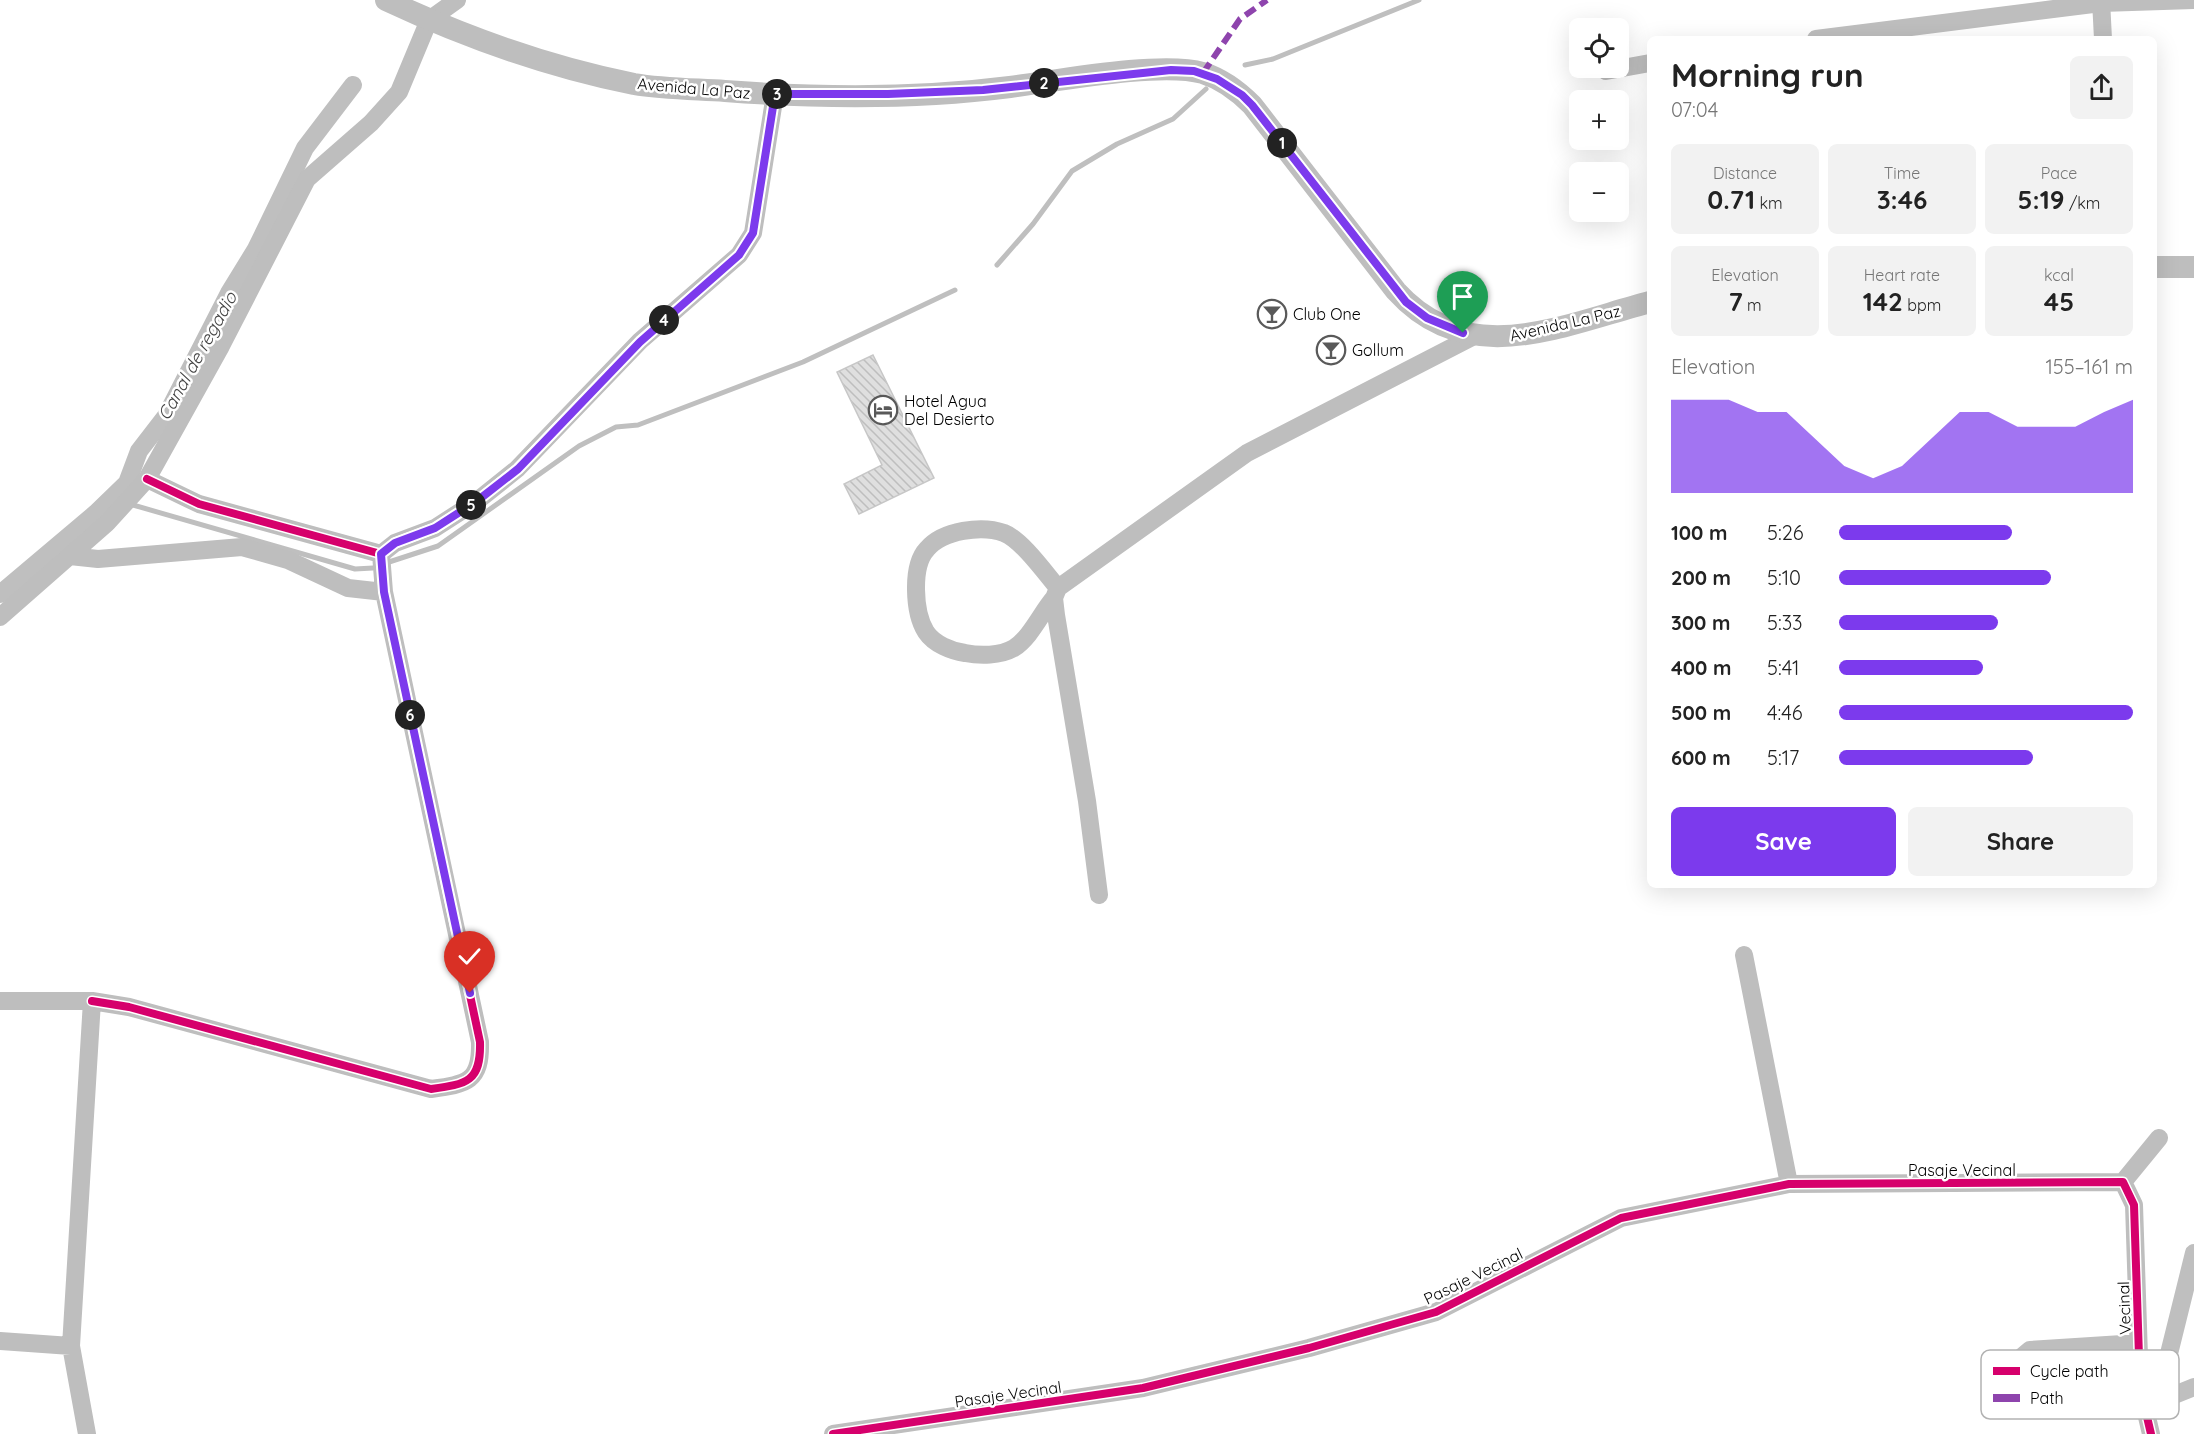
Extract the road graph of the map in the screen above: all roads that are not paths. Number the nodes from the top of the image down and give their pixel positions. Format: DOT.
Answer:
graph roads {
  1 [pos="386,0"];
  2 [pos="457,0"];
  3 [pos="2194,0"];
  4 [pos="2101,1"];
  5 [pos="429,20"];
  6 [pos="1838,36"];
  7 [pos="2103,36"];
  8 [pos="1647,64"];
  9 [pos="1629,67"];
  10 [pos="775,94"];
  11 [pos="2157,267"];
  12 [pos="2194,267"];
  13 [pos="1647,303"];
  14 [pos="1474,336"];
  15 [pos="147,479"];
  16 [pos="381,554"];
  17 [pos="69,556"];
  18 [pos="384,592"];
  19 [pos="1056,593"];
  20 [pos="0,617"];
  21 [pos="1099,896"];
  22 [pos="1744,955"];
  23 [pos="0,1001"];
  24 [pos="92,1001"];
  25 [pos="2159,1138"];
  26 [pos="2123,1182"];
  27 [pos="1789,1184"];
  28 [pos="0,1341"];
  29 [pos="2138,1342"];
  30 [pos="71,1346"];
  31 [pos="2030,1350"];
  32 [pos="2138,1350"];
  33 [pos="2147,1419"];
  34 [pos="87,1434"];
  35 [pos="833,1434"];
  36 [pos="2151,1434"];
  1 -- 5 [label="main road, Avenida La Paz"];
  2 -- 5 [label="street"];
  3 -- 4 [label="street"];
  4 -- 6 [label="street"];
  4 -- 7 [label="street"];
  5 -- 10 [label="main road, Avenida La Paz"];
  5 -- 15 [label="street"];
  8 -- 9 [label="street"];
  10 -- 14 [label="main road, Avenida La Paz"];
  10 -- 16 [label="street"];
  11 -- 12 [label="main road"];
  13 -- 14 [label="main road, Avenida La Paz"];
  14 -- 19 [label="street"];
  15 -- 16 [label="street"];
  15 -- 17 [label="street"];
  16 -- 18 [label="street"];
  17 -- 18 [label="street"];
  17 -- 20 [label="street"];
  18 -- 24 [label="street"];
  19 -- 19 [label="street"];
  19 -- 21 [label="street"];
  22 -- 27 [label="street"];
  23 -- 24 [label="street"];
  24 -- 30 [label="street"];
  25 -- 26 [label="street"];
  26 -- 27 [label="street, Pasaje Vecinal"];
  26 -- 29 [label="street, Vecinal"];
  27 -- 35 [label="street, Pasaje Vecinal"];
  28 -- 30 [label="street"];
  29 -- 31 [label="street"];
  29 -- 32 [label="street, Vecinal"];
  30 -- 34 [label="street"];
  33 -- 36 [label="street, Vecinal"];
}
